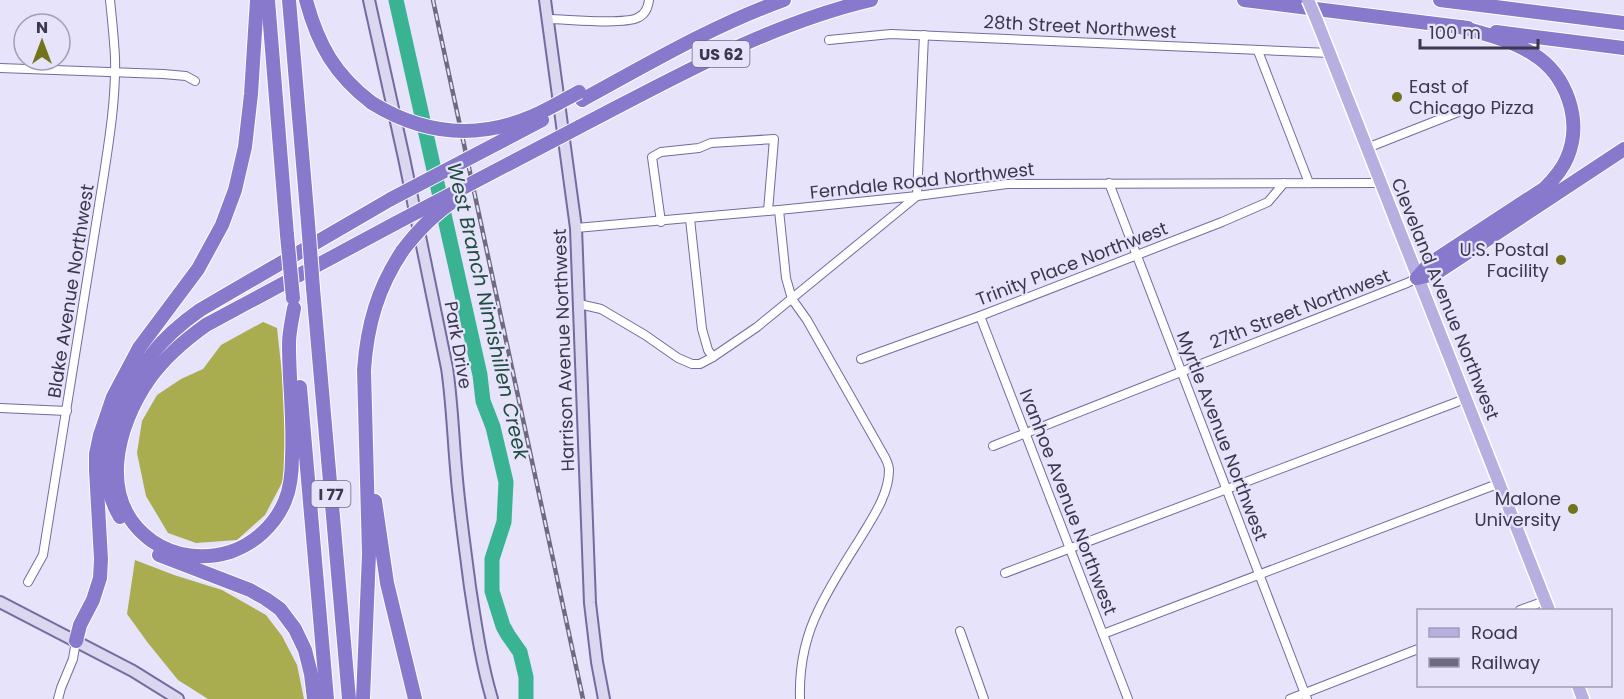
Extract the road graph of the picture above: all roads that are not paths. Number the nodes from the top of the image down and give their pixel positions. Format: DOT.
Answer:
graph roads {
  1 [pos="110,0"];
  2 [pos="257,0"];
  3 [pos="268,0"];
  4 [pos="289,0"];
  5 [pos="306,0"];
  6 [pos="369,0"];
  7 [pos="545,0"];
  8 [pos="649,0"];
  9 [pos="784,0"];
  10 [pos="871,0"];
  11 [pos="1244,0"];
  12 [pos="1308,0"];
  13 [pos="1440,0"];
  14 [pos="548,19"];
  15 [pos="1624,23"];
  16 [pos="1460,27"];
  17 [pos="924,35"];
  18 [pos="829,40"];
  19 [pos="1624,48"];
  20 [pos="1258,51"];
  21 [pos="1330,53"];
  22 [pos="0,68"];
  23 [pos="115,72"];
  24 [pos="195,81"];
  25 [pos="580,96"];
  26 [pos="1466,109"];
  27 [pos="1367,148"];
  28 [pos="1624,149"];
  29 [pos="515,161"];
  30 [pos="1109,183"];
  31 [pos="1284,183"];
  32 [pos="1309,183"];
  33 [pos="1380,183"];
  34 [pos="917,196"];
  35 [pos="779,210"];
  36 [pos="768,211"];
  37 [pos="690,219"];
  38 [pos="352,221"];
  39 [pos="661,222"];
  40 [pos="576,228"];
  41 [pos="1136,255"];
  42 [pos="1417,278"];
  43 [pos="792,299"];
  44 [pos="293,303"];
  45 [pos="579,304"];
  46 [pos="980,316"];
  47 [pos="713,357"];
  48 [pos="861,359"];
  49 [pos="128,369"];
  50 [pos="1181,372"];
  51 [pos="1465,399"];
  52 [pos="0,408"];
  53 [pos="67,411"];
  54 [pos="1025,433"];
  55 [pos="367,440"];
  56 [pos="993,446"];
  57 [pos="1500,483"];
  58 [pos="1226,489"];
  59 [pos="1070,549"];
  60 [pos="1005,573"];
  61 [pos="1259,575"];
  62 [pos="28,582"];
  63 [pos="0,602"];
  64 [pos="1547,606"];
  65 [pos="1527,609"];
  66 [pos="960,631"];
  67 [pos="1104,634"];
  68 [pos="76,641"];
  69 [pos="1417,651"];
  70 [pos="1306,696"];
  71 [pos="58,699"];
  72 [pos="178,699"];
  73 [pos="314,699"];
  74 [pos="327,699"];
  75 [pos="349,699"];
  76 [pos="363,699"];
  77 [pos="415,699"];
  78 [pos="492,699"];
  79 [pos="604,699"];
  80 [pos="800,699"];
  81 [pos="984,699"];
  82 [pos="1128,699"];
  83 [pos="1290,699"];
  1 -- 23 [label="street, Blake Avenue Northwest"];
  2 -- 49 [label="highway"];
  3 -- 44 [label="highway, I 77, bridge"];
  4 -- 75 [label="highway, I 77, bridge"];
  5 -- 25 [label="highway, bridge"];
  6 -- 78 [label="main road, Park Drive"];
  7 -- 14 [label="main road, Harrison Avenue Northwest"];
  8 -- 14 [label="street"];
  9 -- 25 [label="highway, US 62"];
  10 -- 29 [label="highway, US 62, bridge"];
  11 -- 16 [label="highway"];
  12 -- 21 [label="main road, Cleveland Avenue Northwest, bridge"];
  13 -- 15 [label="highway"];
  14 -- 40 [label="main road, Harrison Avenue Northwest"];
  16 -- 19 [label="highway"];
  16 -- 42 [label="highway"];
  17 -- 18 [label="street, 28th Street Northwest"];
  17 -- 20 [label="street, 28th Street Northwest"];
  17 -- 34 [label="street"];
  20 -- 21 [label="street, 28th Street Northwest"];
  20 -- 32 [label="street"];
  21 -- 27 [label="main road, Cleveland Avenue Northwest"];
  22 -- 23 [label="street"];
  23 -- 24 [label="street"];
  23 -- 53 [label="street, Blake Avenue Northwest"];
  25 -- 38 [label="highway, bridge"];
  26 -- 27 [label="street"];
  27 -- 33 [label="main road, Cleveland Avenue Northwest"];
  28 -- 42 [label="highway"];
  29 -- 44 [label="highway, bridge"];
  29 -- 55 [label="highway, bridge"];
  30 -- 31 [label="street, Ferndale Road Northwest"];
  30 -- 34 [label="street, Ferndale Road Northwest"];
  30 -- 41 [label="street, Myrtle Avenue Northwest"];
  31 -- 32 [label="street, Ferndale Road Northwest"];
  31 -- 41 [label="street, Trinity Place Northwest"];
  32 -- 33 [label="street, Ferndale Road Northwest"];
  33 -- 42 [label="main road, Cleveland Avenue Northwest"];
  34 -- 35 [label="street, Ferndale Road Northwest"];
  34 -- 43 [label="street"];
  35 -- 36 [label="street, Ferndale Road Northwest"];
  35 -- 43 [label="street"];
  36 -- 37 [label="street, Ferndale Road Northwest"];
  36 -- 39 [label="street"];
  37 -- 39 [label="street, Ferndale Road Northwest"];
  37 -- 47 [label="street"];
  38 -- 49 [label="highway"];
  38 -- 73 [label="highway"];
  39 -- 40 [label="street, Ferndale Road Northwest"];
  40 -- 45 [label="main road, Harrison Avenue Northwest"];
  41 -- 46 [label="street, Trinity Place Northwest"];
  41 -- 50 [label="street, Myrtle Avenue Northwest"];
  42 -- 50 [label="street, 27th Street Northwest"];
  42 -- 51 [label="main road, Cleveland Avenue Northwest"];
  43 -- 47 [label="street"];
  43 -- 80 [label="street"];
  44 -- 74 [label="highway, I 77"];
  45 -- 47 [label="street"];
  45 -- 79 [label="main road, Harrison Avenue Northwest"];
  46 -- 48 [label="street, Trinity Place Northwest"];
  46 -- 54 [label="street, Ivanhoe Avenue Northwest"];
  49 -- 68 [label="highway"];
  50 -- 54 [label="street, 27th Street Northwest"];
  50 -- 58 [label="street, Myrtle Avenue Northwest"];
  51 -- 57 [label="main road, Cleveland Avenue Northwest"];
  51 -- 58 [label="street"];
  52 -- 53 [label="street"];
  53 -- 62 [label="street, Blake Avenue Northwest"];
  54 -- 56 [label="street, 27th Street Northwest"];
  54 -- 59 [label="street, Ivanhoe Avenue Northwest"];
  55 -- 76 [label="highway"];
  55 -- 77 [label="highway"];
  57 -- 61 [label="street"];
  57 -- 64 [label="main road, Cleveland Avenue Northwest"];
  58 -- 59 [label="street"];
  58 -- 61 [label="street, Myrtle Avenue Northwest"];
  59 -- 60 [label="street"];
  59 -- 67 [label="street, Ivanhoe Avenue Northwest"];
  61 -- 67 [label="street"];
  61 -- 70 [label="street, Myrtle Avenue Northwest"];
  63 -- 68 [label="main road"];
  64 -- 65 [label="street"];
  66 -- 81 [label="street"];
  67 -- 82 [label="street, Ivanhoe Avenue Northwest"];
  68 -- 71 [label="street"];
  68 -- 72 [label="main road"];
  69 -- 70 [label="street"];
  70 -- 83 [label="street"];
}
